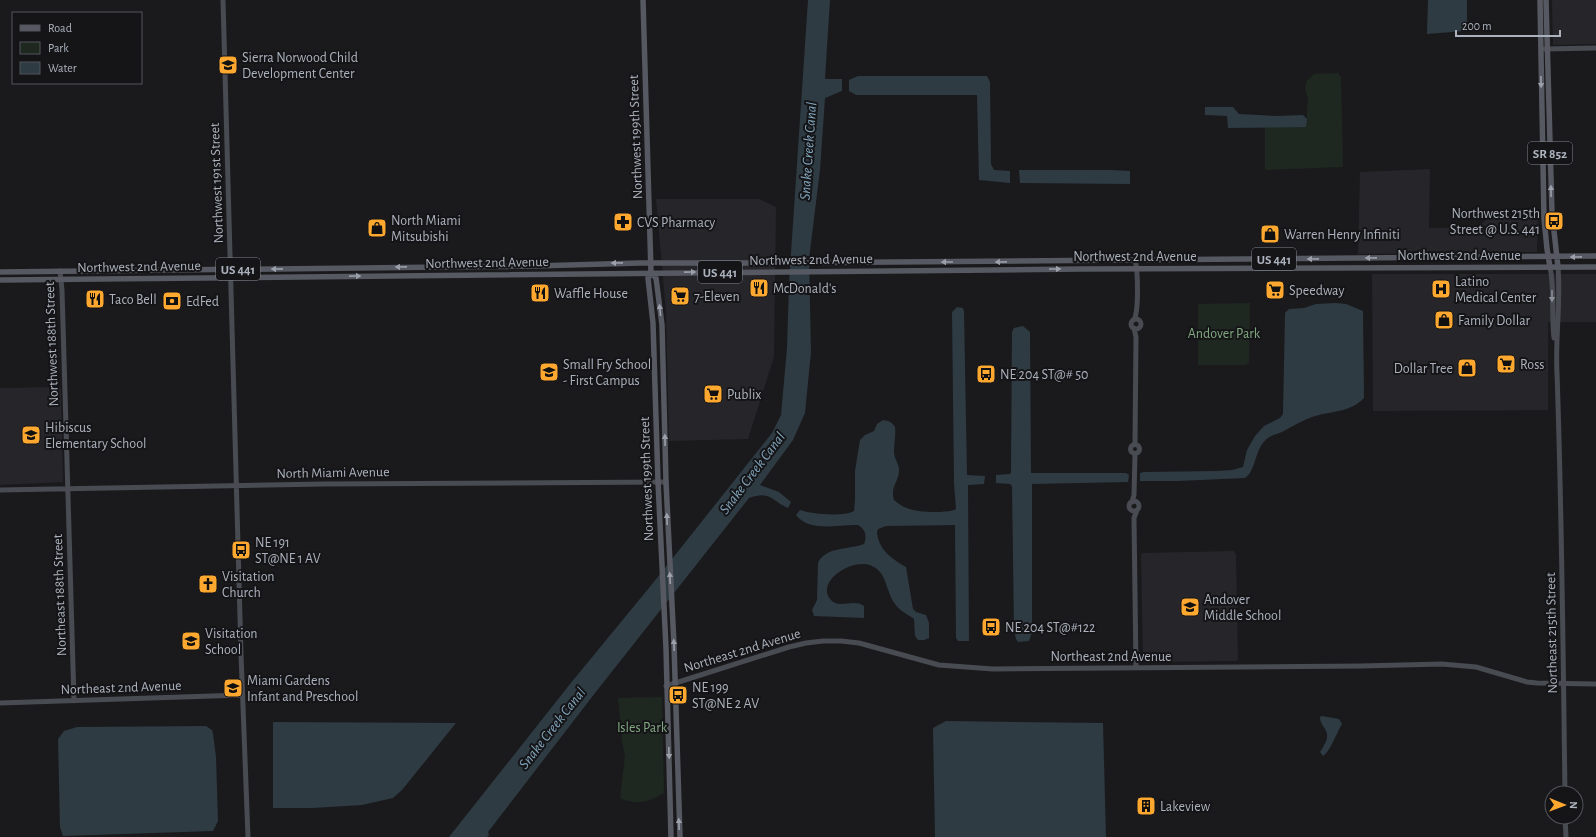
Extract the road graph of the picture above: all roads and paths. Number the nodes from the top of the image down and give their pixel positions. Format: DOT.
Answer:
graph roads {
  1 [pos="223,0"];
  2 [pos="643,0"];
  3 [pos="1540,0"];
  4 [pos="1546,0"];
  5 [pos="1596,48"];
  6 [pos="1544,49"];
  7 [pos="1543,170"];
  8 [pos="1551,170"];
  9 [pos="1596,256"];
  10 [pos="1548,257"];
  11 [pos="1556,257"];
  12 [pos="1137,260"];
  13 [pos="651,263"];
  14 [pos="1550,267"];
  15 [pos="1558,267"];
  16 [pos="1596,267"];
  17 [pos="1137,268"];
  18 [pos="230,269"];
  19 [pos="60,271"];
  20 [pos="0,272"];
  21 [pos="19,272"];
  22 [pos="651,273"];
  23 [pos="230,277"];
  24 [pos="62,279"];
  25 [pos="1,280"];
  26 [pos="1137,320"];
  27 [pos="1136,328"];
  28 [pos="1556,353"];
  29 [pos="658,482"];
  30 [pos="666,482"];
  31 [pos="236,485"];
  32 [pos="68,488"];
  33 [pos="0,490"];
  34 [pos="1134,502"];
  35 [pos="1134,510"];
  36 [pos="1136,668"];
  37 [pos="675,684"];
  38 [pos="1564,684"];
  39 [pos="1596,684"];
  40 [pos="666,686"];
  41 [pos="242,695"];
  42 [pos="74,701"];
  43 [pos="0,703"];
  44 [pos="1565,785"];
  45 [pos="1565,825"];
  46 [pos="248,837"];
  47 [pos="671,837"];
  48 [pos="680,837"];
  49 [pos="1566,837"];
  1 -- 18 [label="street, Northwest 191st Street"];
  2 -- 13 [label="main road, Northwest 199th Street"];
  3 -- 6 [label="main road, SR 852"];
  4 -- 6 [label="main road, SR 852"];
  5 -- 6 [label="street"];
  6 -- 7 [label="main road, SR 852, one-way"];
  6 -- 8 [label="main road, SR 852"];
  7 -- 8 [label="main road"];
  7 -- 10 [label="main road, SR 852"];
  11 -- 8 [label="main road, SR 852, one-way"];
  9 -- 11 [label="main road, US 441, one-way"];
  10 -- 11 [label="main road, US 441"];
  10 -- 12 [label="main road, Northwest 2nd Avenue / US 441, one-way"];
  10 -- 14 [label="main road, SR 852"];
  11 -- 15 [label="main road, SR 852"];
  12 -- 13 [label="main road, Northwest 2nd Avenue / US 441, one-way"];
  12 -- 17 [label="street"];
  13 -- 18 [label="main road, Northwest 2nd Avenue / US 441, one-way"];
  13 -- 22 [label="main road, Northwest 199th Street"];
  14 -- 15 [label="main road, US 441"];
  14 -- 17 [label="main road, Northwest 2nd Avenue / US 441"];
  14 -- 28 [label="street, one-way"];
  15 -- 16 [label="main road, US 441"];
  15 -- 28 [label="street"];
  22 -- 17 [label="main road, Northwest 2nd Avenue / US 441, one-way"];
  17 -- 26 [label="street"];
  18 -- 19 [label="main road, Northwest 2nd Avenue / US 441"];
  18 -- 23 [label="street, Northwest 191st Street"];
  19 -- 21 [label="main road, Northwest 2nd Avenue / US 441"];
  19 -- 24 [label="street, Northwest 188th Street"];
  20 -- 21 [label="main road, Northwest 2nd Avenue / US 441"];
  21 -- 25 [label="main road"];
  23 -- 22 [label="main road, Northwest 2nd Avenue / US 441, one-way"];
  22 -- 29 [label="main road, Northwest 199th Street"];
  30 -- 22 [label="main road, Northwest 199th Street, one-way"];
  23 -- 24 [label="main road, Northwest 2nd Avenue / US 441"];
  23 -- 31 [label="street, Northwest 191st Street"];
  24 -- 25 [label="main road, Northwest 2nd Avenue / US 441"];
  24 -- 32 [label="street, Northwest 188th Street"];
  26 -- 27 [label="street"];
  26 -- 27 [label="street"];
  27 -- 34 [label="street"];
  28 -- 38 [label="street, Northeast 215th Street"];
  29 -- 30 [label="street, North Miami Avenue"];
  29 -- 31 [label="street, North Miami Avenue"];
  29 -- 40 [label="main road, Northwest 199th Street"];
  37 -- 30 [label="main road, Northwest 199th Street, one-way"];
  31 -- 32 [label="street, North Miami Avenue"];
  31 -- 41 [label="street, Northwest 191st Street"];
  32 -- 33 [label="street, North Miami Avenue"];
  32 -- 42 [label="street, Northeast 188th Street"];
  34 -- 35 [label="street"];
  34 -- 35 [label="street"];
  35 -- 36 [label="street"];
  36 -- 37 [label="street, Northeast 2nd Avenue"];
  36 -- 38 [label="street, Northeast 2nd Avenue"];
  37 -- 40 [label="street, Northeast 2nd Avenue"];
  48 -- 37 [label="main road, Northwest 199th Street, one-way"];
  38 -- 39 [label="street, Northeast 2nd Avenue"];
  38 -- 44 [label="street, Northeast 215th Street"];
  40 -- 47 [label="main road, Northwest 199th Street, one-way"];
  41 -- 42 [label="street, Northeast 2nd Avenue"];
  41 -- 46 [label="street, Northwest 191st Street"];
  42 -- 43 [label="street, Northeast 2nd Avenue"];
  45 -- 49 [label="street"];
}
